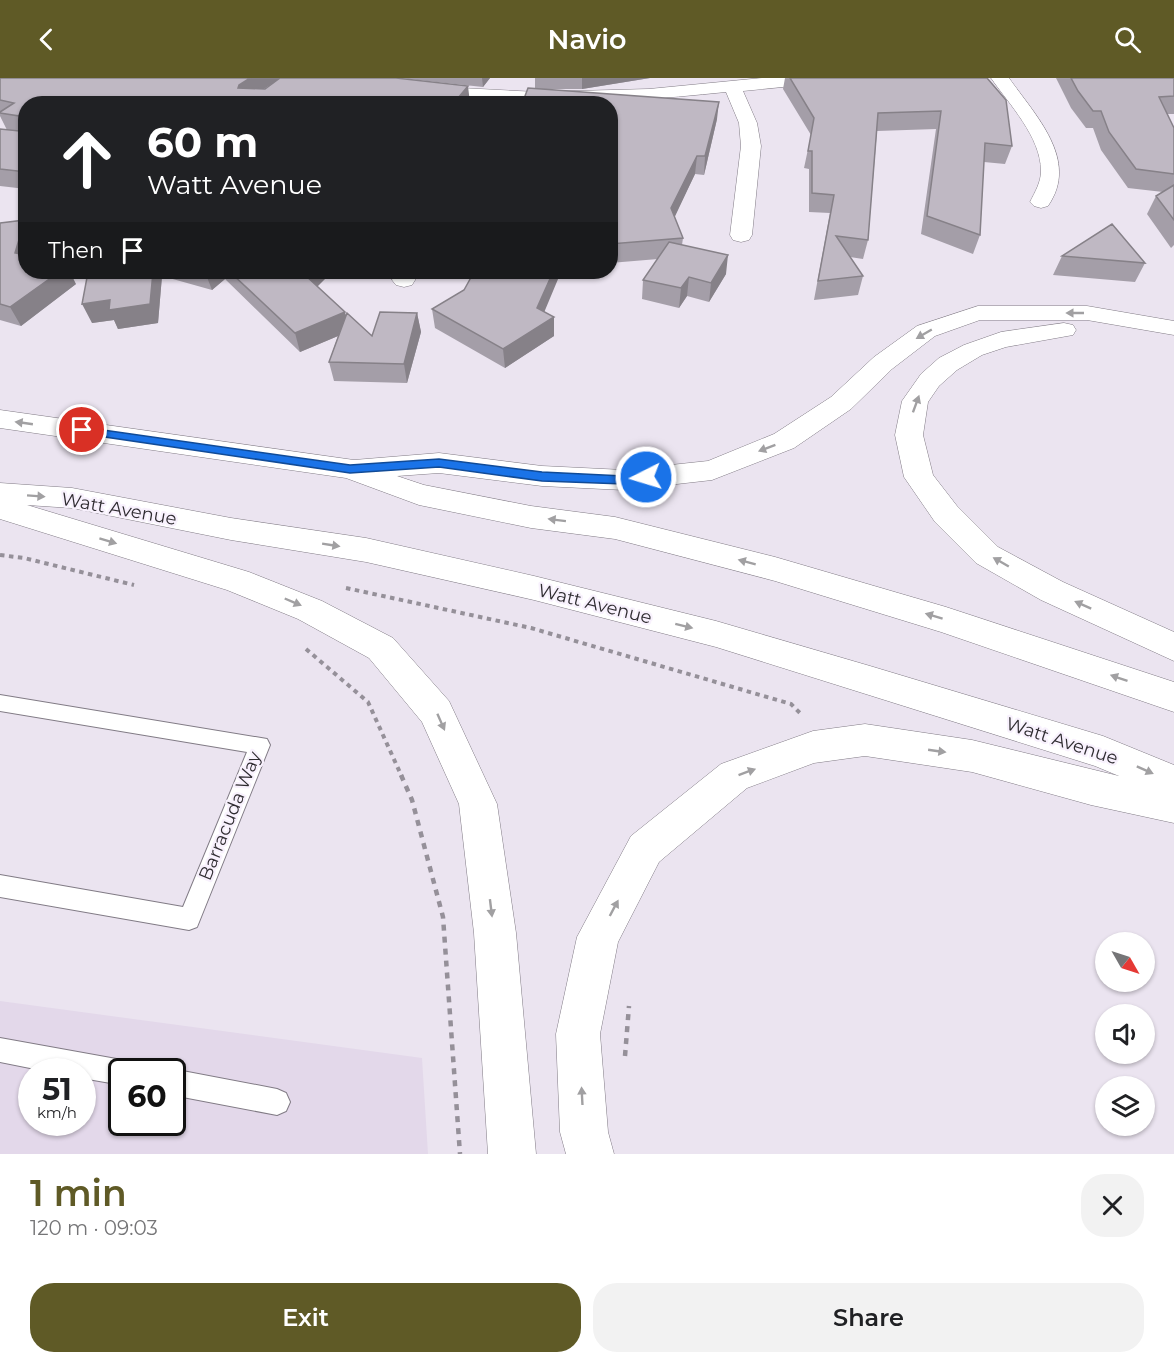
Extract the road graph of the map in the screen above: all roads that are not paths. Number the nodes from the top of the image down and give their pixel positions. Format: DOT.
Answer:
graph roads {
  1 [pos="349,78"];
  2 [pos="823,78"];
  3 [pos="1000,78"];
  4 [pos="732,86"];
  5 [pos="469,96"];
  6 [pos="609,96"];
  7 [pos="1041,202"];
  8 [pos="741,234"];
  9 [pos="1174,328"];
  10 [pos="1174,344"];
  11 [pos="0,420"];
  12 [pos="350,469"];
  13 [pos="0,493"];
  14 [pos="0,508"];
  15 [pos="1174,647"];
  16 [pos="1174,697"];
  17 [pos="0,703"];
  18 [pos="1174,783"];
  19 [pos="1174,805"];
  20 [pos="0,886"];
  21 [pos="0,1050"];
  22 [pos="108,1070"];
  23 [pos="186,1085"];
  24 [pos="277,1102"];
  25 [pos="512,1154"];
  26 [pos="590,1154"];
  1 -- 5 [label="main road"];
  2 -- 4 [label="main road"];
  3 -- 7 [label="main road"];
  4 -- 6 [label="main road"];
  4 -- 8 [label="main road"];
  9 -- 12 [label="main road, one-way"];
  15 -- 10 [label="main road, one-way"];
  12 -- 11 [label="main road, one-way"];
  16 -- 12 [label="main road, one-way"];
  13 -- 18 [label="main road, Watt Avenue, one-way"];
  14 -- 25 [label="main road, one-way"];
  17 -- 20 [label="lane, Barracuda Way"];
  26 -- 19 [label="main road, one-way"];
  21 -- 22 [label="lane"];
  23 -- 24 [label="lane"];
}
